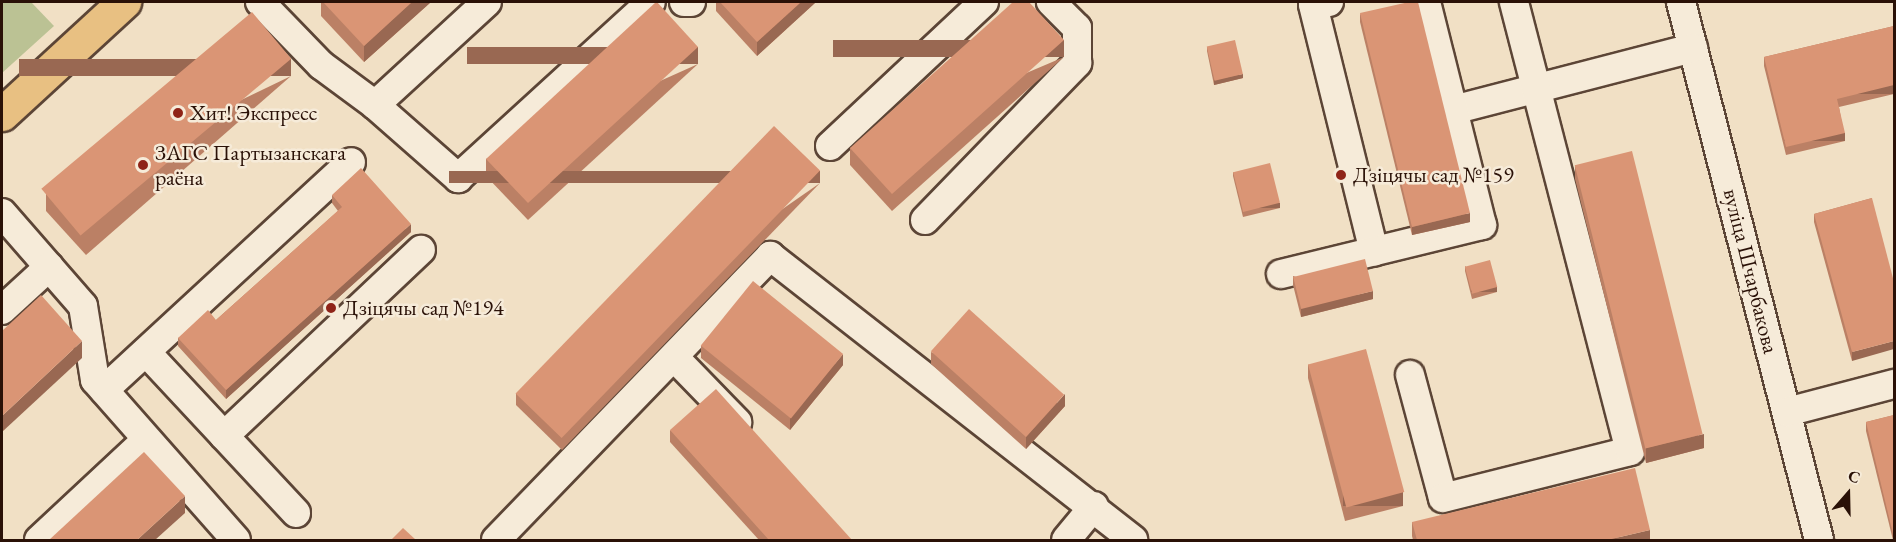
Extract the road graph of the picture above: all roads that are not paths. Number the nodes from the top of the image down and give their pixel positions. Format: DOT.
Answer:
graph roads {
  1 [pos="124,2"];
  2 [pos="260,2"];
  3 [pos="487,2"];
  4 [pos="651,2"];
  5 [pos="684,2"];
  6 [pos="691,2"];
  7 [pos="984,2"];
  8 [pos="1051,2"];
  9 [pos="1329,2"];
  10 [pos="1426,2"];
  11 [pos="1514,2"];
  12 [pos="1681,2"];
  13 [pos="1693,48"];
  14 [pos="1536,89"];
  15 [pos="375,105"];
  16 [pos="1453,110"];
  17 [pos="2,114"];
  18 [pos="830,146"];
  19 [pos="351,162"];
  20 [pos="2,213"];
  21 [pos="925,219"];
  22 [pos="421,250"];
  23 [pos="1374,252"];
  24 [pos="49,267"];
  25 [pos="1281,274"];
  26 [pos="2,310"];
  27 [pos="146,351"];
  28 [pos="674,357"];
  29 [pos="1410,375"];
  30 [pos="1894,384"];
  31 [pos="104,390"];
  32 [pos="1787,412"];
  33 [pos="224,436"];
  34 [pos="755,440"];
  35 [pos="144,442"];
  36 [pos="1094,506"];
  37 [pos="296,513"];
  38 [pos="39,540"];
  39 [pos="236,540"];
  40 [pos="495,540"];
  41 [pos="1066,540"];
  42 [pos="1133,540"];
  43 [pos="1820,540"];
  1 -- 17 [label="main road"];
  2 -- 15 [label="street"];
  3 -- 15 [label="street"];
  4 -- 15 [label="street"];
  5 -- 6 [label="street"];
  7 -- 18 [label="street"];
  8 -- 21 [label="street"];
  9 -- 23 [label="street"];
  10 -- 16 [label="street"];
  11 -- 14 [label="street"];
  12 -- 13 [label="street, вуліца Шчарбакова"];
  13 -- 14 [label="street"];
  13 -- 32 [label="street, вуліца Шчарбакова"];
  14 -- 16 [label="street"];
  14 -- 29 [label="street"];
  16 -- 23 [label="street"];
  19 -- 27 [label="street"];
  20 -- 24 [label="street"];
  22 -- 33 [label="street"];
  23 -- 25 [label="street"];
  24 -- 26 [label="street"];
  24 -- 31 [label="street"];
  27 -- 31 [label="street"];
  27 -- 33 [label="street"];
  28 -- 34 [label="street"];
  28 -- 36 [label="street"];
  28 -- 40 [label="street"];
  30 -- 32 [label="street"];
  31 -- 35 [label="street"];
  32 -- 43 [label="street, вуліца Шчарбакова"];
  33 -- 37 [label="street"];
  35 -- 38 [label="street"];
  35 -- 39 [label="street"];
  36 -- 41 [label="street"];
  36 -- 42 [label="street"];
}
